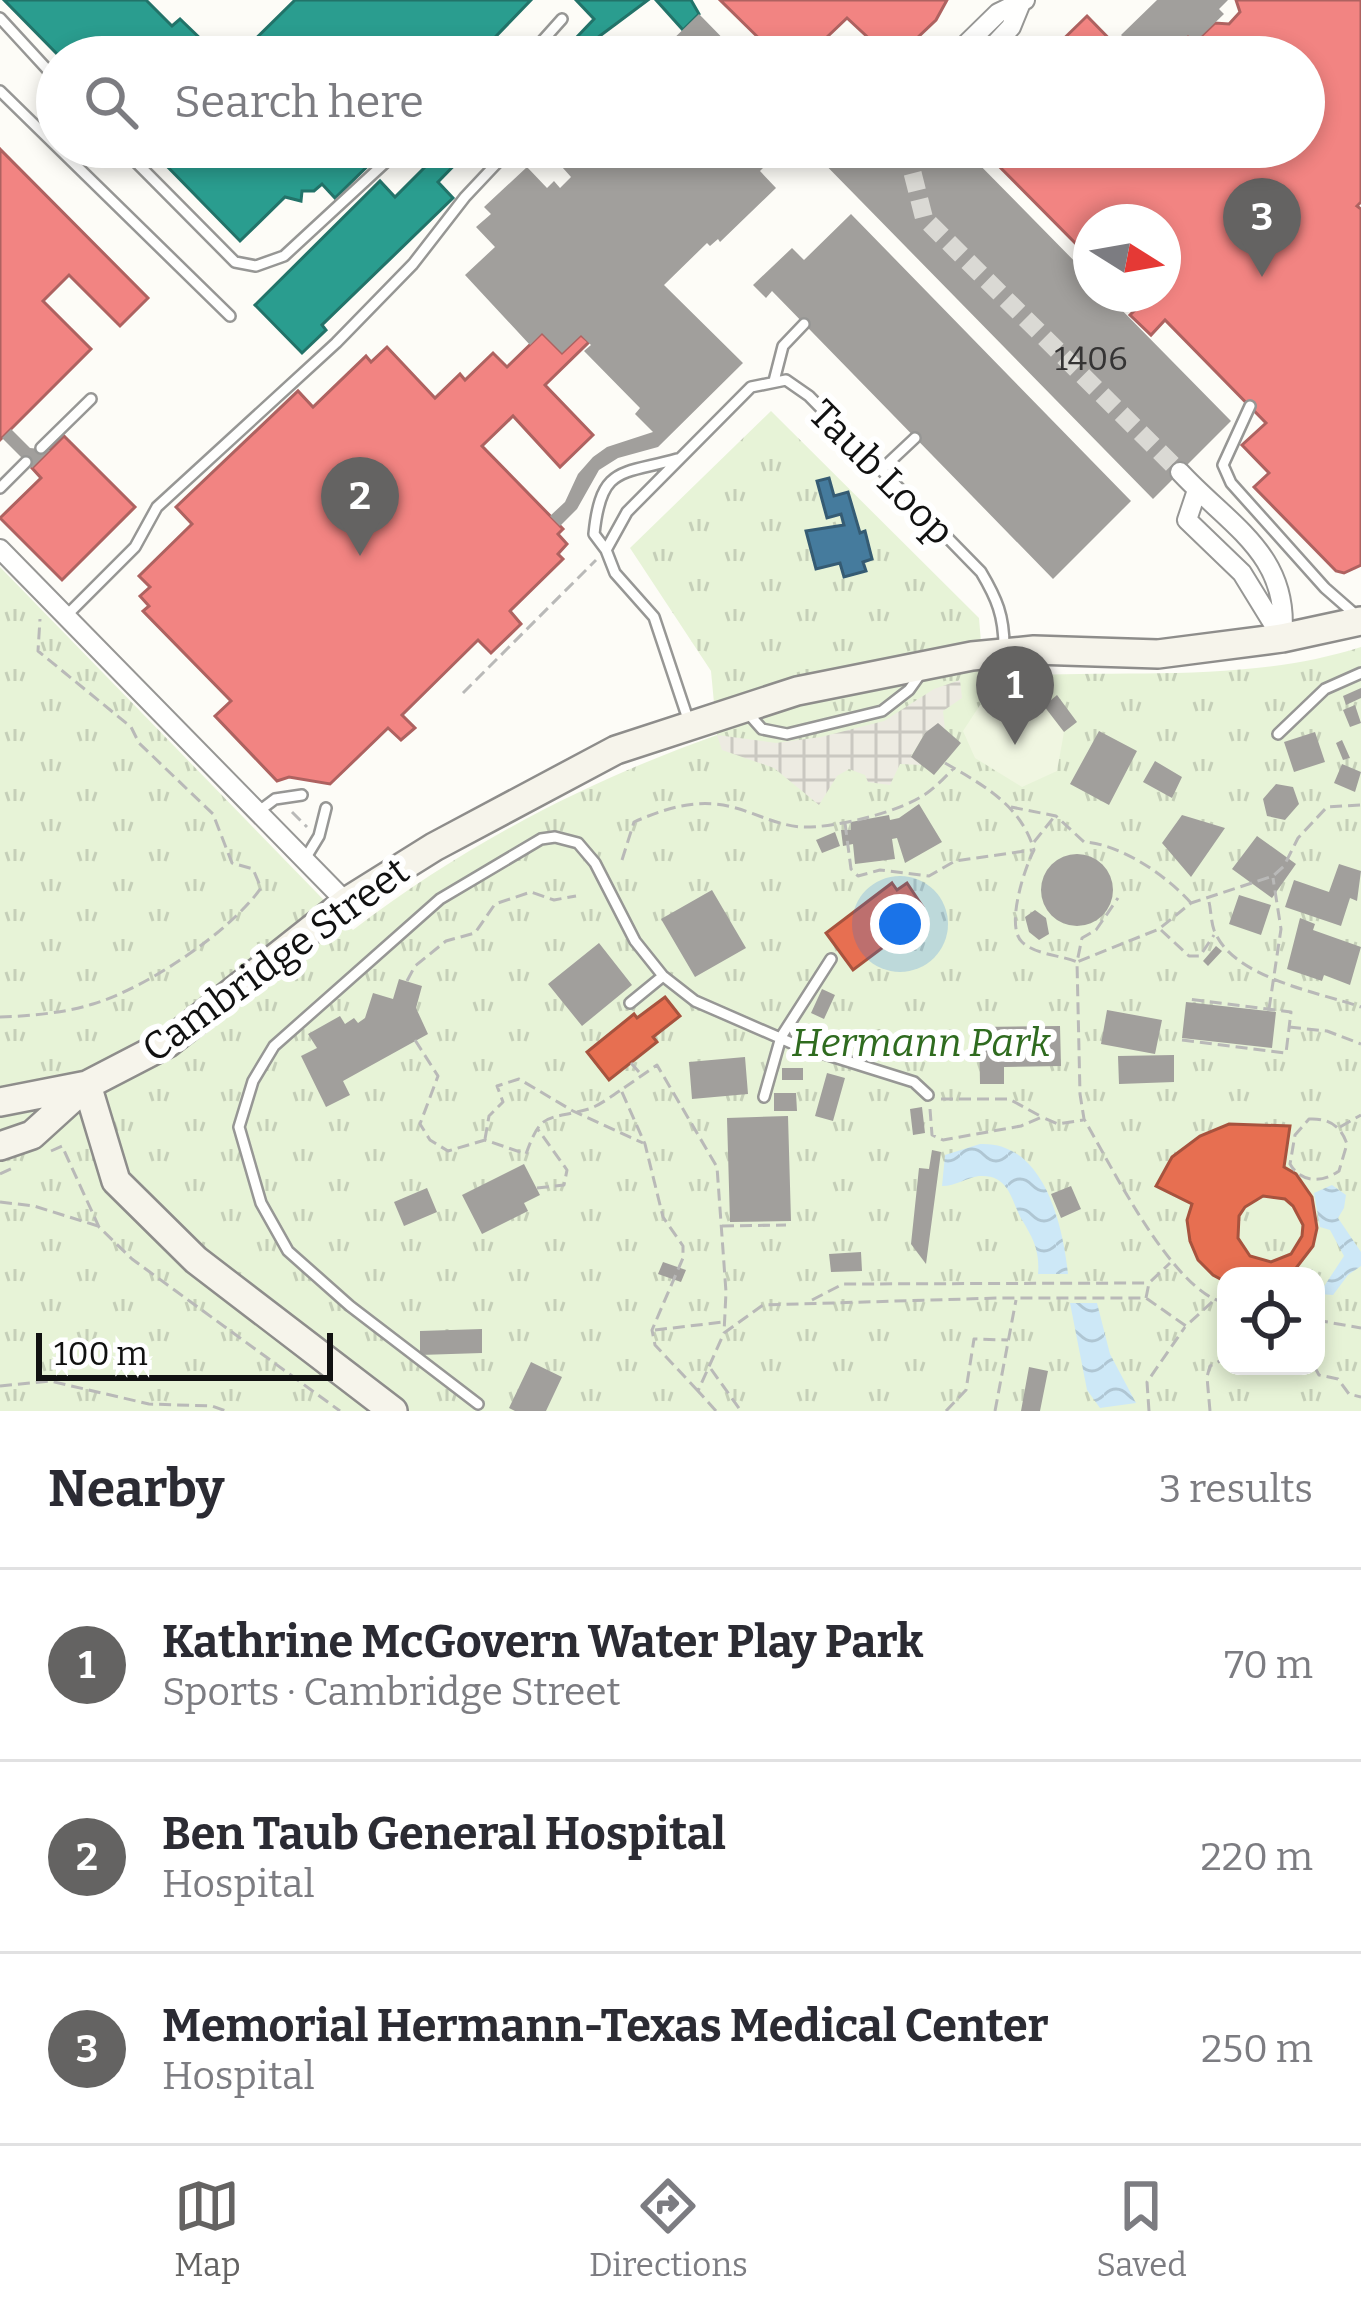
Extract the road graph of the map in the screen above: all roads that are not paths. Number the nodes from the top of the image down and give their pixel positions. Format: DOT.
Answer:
graph roads {
  1 [pos="1023,2"];
  2 [pos="0,18"];
  3 [pos="562,19"];
  4 [pos="547,36"];
  5 [pos="975,36"];
  6 [pos="1002,36"];
  7 [pos="36,57"];
  8 [pos="0,91"];
  9 [pos="36,126"];
  10 [pos="79,168"];
  11 [pos="142,168"];
  12 [pos="379,168"];
  13 [pos="492,168"];
  14 [pos="230,316"];
  15 [pos="804,324"];
  16 [pos="774,381"];
  17 [pos="91,400"];
  18 [pos="1250,406"];
  19 [pos="915,438"];
  20 [pos="41,448"];
  21 [pos="682,457"];
  22 [pos="26,462"];
  23 [pos="882,470"];
  24 [pos="1180,472"];
  25 [pos="0,488"];
  26 [pos="1197,490"];
  27 [pos="0,549"];
  28 [pos="606,550"];
  29 [pos="66,616"];
  30 [pos="1361,620"];
  31 [pos="1282,638"];
  32 [pos="1004,653"];
  33 [pos="926,665"];
  34 [pos="1361,673"];
  35 [pos="742,707"];
  36 [pos="689,725"];
  37 [pos="1278,734"];
  38 [pos="302,795"];
  39 [pos="326,808"];
  40 [pos="259,811"];
  41 [pos="305,859"];
  42 [pos="346,902"];
  43 [pos="831,958"];
  44 [pos="663,976"];
  45 [pos="630,1003"];
  46 [pos="781,1037"];
  47 [pos="87,1085"];
  48 [pos="928,1095"];
  49 [pos="764,1097"];
  50 [pos="0,1102"];
  51 [pos="10,1155"];
  52 [pos="478,1404"];
  53 [pos="393,1411"];
  1 -- 5 [label="street"];
  1 -- 6 [label="street"];
  2 -- 7 [label="lane"];
  3 -- 4 [label="lane"];
  8 -- 9 [label="lane"];
  10 -- 14 [label="lane"];
  11 -- 12 [label="lane"];
  13 -- 29 [label="lane"];
  15 -- 16 [label="lane"];
  16 -- 21 [label="lane, Taub Loop"];
  16 -- 23 [label="lane, Taub Loop"];
  17 -- 20 [label="lane"];
  18 -- 30 [label="lane"];
  19 -- 23 [label="lane"];
  21 -- 28 [label="lane, Taub Loop"];
  21 -- 28 [label="lane"];
  22 -- 25 [label="lane"];
  23 -- 32 [label="lane, Taub Loop"];
  24 -- 26 [label="street"];
  26 -- 31 [label="street"];
  26 -- 31 [label="street"];
  27 -- 29 [label="street"];
  28 -- 36 [label="lane"];
  29 -- 40 [label="street"];
  30 -- 31 [label="street, Cambridge Street"];
  31 -- 32 [label="street, Cambridge Street"];
  32 -- 33 [label="street, Cambridge Street"];
  33 -- 35 [label="street, Cambridge Street"];
  33 -- 35 [label="lane"];
  34 -- 37 [label="lane"];
  35 -- 36 [label="street, Cambridge Street"];
  36 -- 42 [label="street, Cambridge Street"];
  38 -- 40 [label="lane"];
  39 -- 41 [label="lane"];
  40 -- 41 [label="street"];
  41 -- 42 [label="street"];
  42 -- 47 [label="street, Cambridge Street"];
  43 -- 46 [label="lane"];
  44 -- 45 [label="lane"];
  44 -- 46 [label="lane"];
  44 -- 52 [label="lane"];
  46 -- 48 [label="lane"];
  46 -- 49 [label="lane"];
  47 -- 50 [label="street, Cambridge Street"];
  47 -- 51 [label="street, Cambridge Street"];
  47 -- 53 [label="street"];
}
